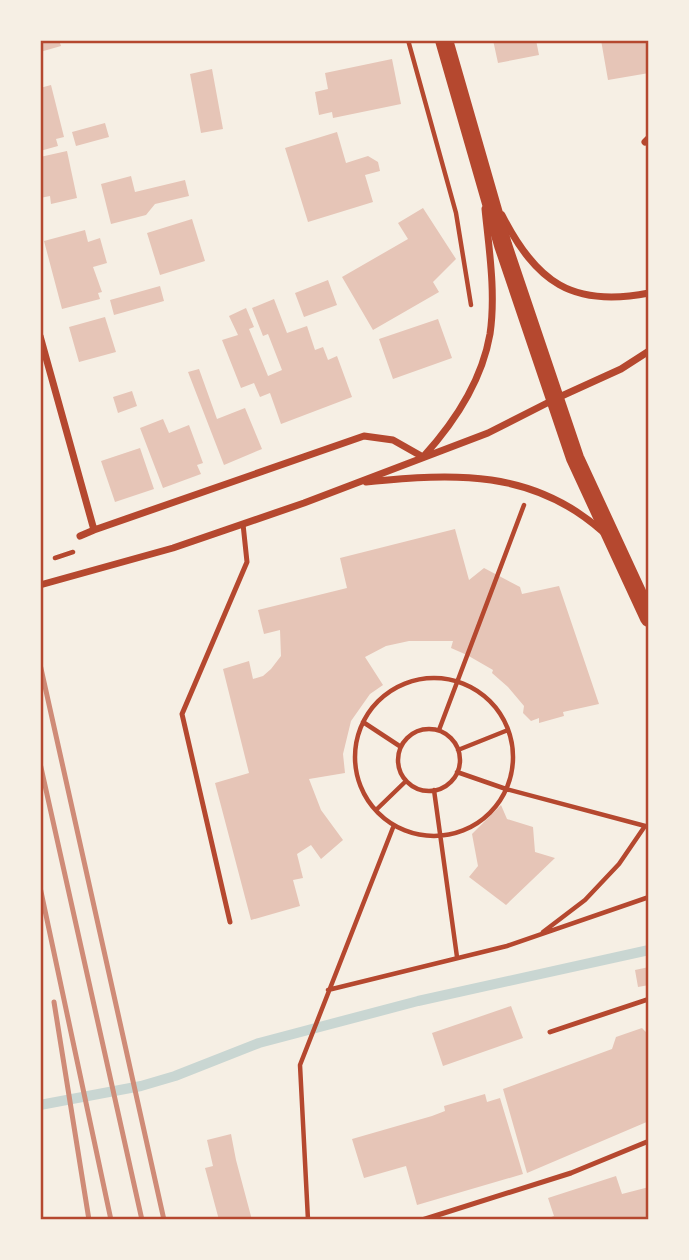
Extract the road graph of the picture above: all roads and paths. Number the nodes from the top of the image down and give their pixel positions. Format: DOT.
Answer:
graph roads {
  1 [pos="408,40"];
  2 [pos="444,40"];
  3 [pos="475,152"];
  4 [pos="649,293"];
  5 [pos="473,318"];
  6 [pos="40,337"];
  7 [pos="649,351"];
  8 [pos="555,399"];
  9 [pos="423,457"];
  10 [pos="355,483"];
  11 [pos="526,502"];
  12 [pos="243,524"];
  13 [pos="94,530"];
  14 [pos="80,536"];
  15 [pos="611,540"];
  16 [pos="40,584"];
  17 [pos="649,618"];
  18 [pos="457,681"];
  19 [pos="363,722"];
  20 [pos="439,730"];
  21 [pos="508,730"];
  22 [pos="401,747"];
  23 [pos="458,750"];
  24 [pos="457,772"];
  25 [pos="406,781"];
  26 [pos="506,789"];
  27 [pos="434,790"];
  28 [pos="376,810"];
  29 [pos="394,825"];
  30 [pos="647,826"];
  31 [pos="440,836"];
  32 [pos="649,897"];
  33 [pos="230,922"];
  34 [pos="539,935"];
  35 [pos="457,957"];
  36 [pos="327,990"];
  37 [pos="649,999"];
  38 [pos="550,1032"];
  39 [pos="649,1142"];
  40 [pos="308,1220"];
  41 [pos="422,1220"];
  1 -- 5 [label="path"];
  2 -- 3 [label="main road"];
  3 -- 4 [label="street"];
  3 -- 8 [label="main road"];
  3 -- 9 [label="street"];
  6 -- 13 [label="street"];
  7 -- 8 [label="street"];
  8 -- 9 [label="street"];
  8 -- 15 [label="main road"];
  9 -- 10 [label="street"];
  9 -- 13 [label="street"];
  10 -- 12 [label="street"];
  10 -- 15 [label="street"];
  11 -- 18 [label="path"];
  12 -- 16 [label="street"];
  12 -- 33 [label="lane"];
  13 -- 14 [label="street"];
  15 -- 17 [label="main road"];
  18 -- 19 [label="path"];
  18 -- 20 [label="path"];
  18 -- 21 [label="path"];
  19 -- 22 [label="path"];
  19 -- 28 [label="path"];
  20 -- 22 [label="path"];
  20 -- 23 [label="path"];
  21 -- 23 [label="path"];
  21 -- 26 [label="path"];
  22 -- 25 [label="path"];
  23 -- 24 [label="path"];
  24 -- 26 [label="path"];
  24 -- 27 [label="path"];
  25 -- 27 [label="path"];
  25 -- 28 [label="path"];
  26 -- 30 [label="path"];
  26 -- 31 [label="path"];
  27 -- 31 [label="path"];
  28 -- 29 [label="path"];
  29 -- 31 [label="path"];
  29 -- 36 [label="path"];
  30 -- 34 [label="path"];
  31 -- 35 [label="path"];
  32 -- 34 [label="path"];
  34 -- 35 [label="path"];
  35 -- 36 [label="path"];
  36 -- 40 [label="path"];
  37 -- 38 [label="lane"];
  39 -- 41 [label="lane"];
}
